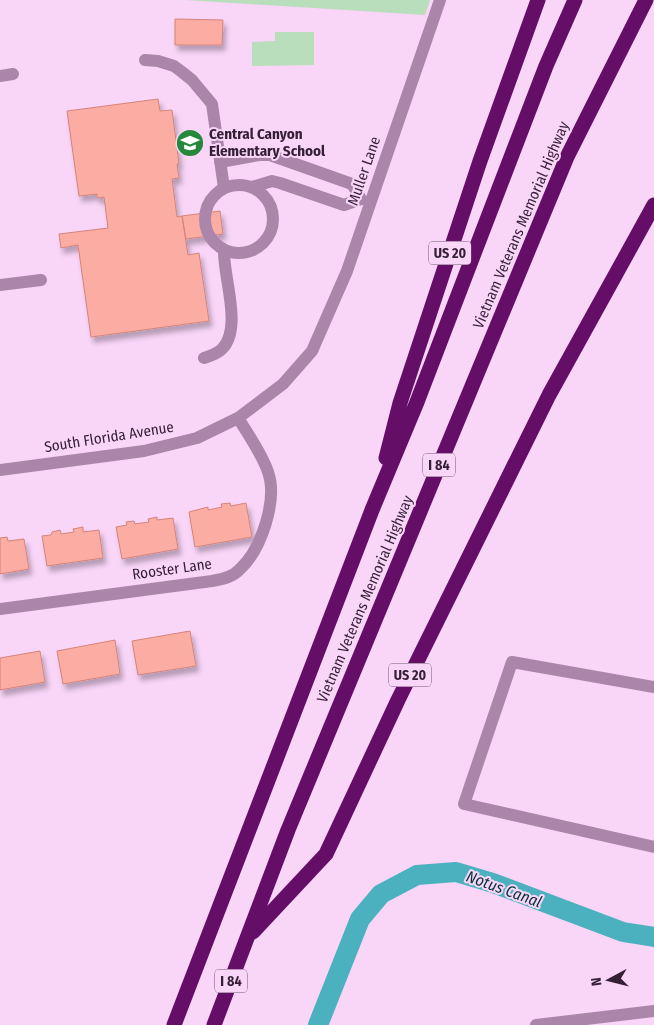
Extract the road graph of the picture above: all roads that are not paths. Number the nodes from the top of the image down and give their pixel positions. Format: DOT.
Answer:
graph roads {
  1 [pos="440,0"];
  2 [pos="538,0"];
  3 [pos="575,0"];
  4 [pos="646,0"];
  5 [pos="145,60"];
  6 [pos="220,162"];
  7 [pos="252,187"];
  8 [pos="224,188"];
  9 [pos="366,201"];
  10 [pos="654,204"];
  11 [pos="224,250"];
  12 [pos="41,280"];
  13 [pos="0,285"];
  14 [pos="312,351"];
  15 [pos="204,358"];
  16 [pos="238,418"];
  17 [pos="0,467"];
  18 [pos="372,510"];
  19 [pos="0,609"];
  20 [pos="654,687"];
  21 [pos="654,848"];
  22 [pos="248,937"];
  23 [pos="654,1011"];
  24 [pos="568,1023"];
  25 [pos="174,1025"];
  26 [pos="214,1025"];
  27 [pos="536,1025"];
  1 -- 9 [label="street, Muller Lane"];
  2 -- 18 [label="highway, US 20"];
  3 -- 18 [label="highway, Vietnam Veterans Memorial Highway / I 84"];
  4 -- 22 [label="highway, Vietnam Veterans Memorial Highway / I 84"];
  5 -- 6 [label="street"];
  6 -- 8 [label="street"];
  6 -- 9 [label="street"];
  7 -- 8 [label="street"];
  7 -- 9 [label="street"];
  7 -- 11 [label="street"];
  8 -- 11 [label="street"];
  9 -- 14 [label="street, Muller Lane"];
  10 -- 22 [label="highway, US 20"];
  11 -- 15 [label="street"];
  12 -- 13 [label="street"];
  14 -- 16 [label="street, South Florida Avenue"];
  16 -- 17 [label="street, South Florida Avenue"];
  16 -- 19 [label="street, Rooster Lane"];
  18 -- 25 [label="highway, Vietnam Veterans Memorial Highway / I 84"];
  20 -- 21 [label="street"];
  22 -- 26 [label="highway, Vietnam Veterans Memorial Highway / I 84"];
  23 -- 24 [label="street"];
  24 -- 27 [label="street"];
}
